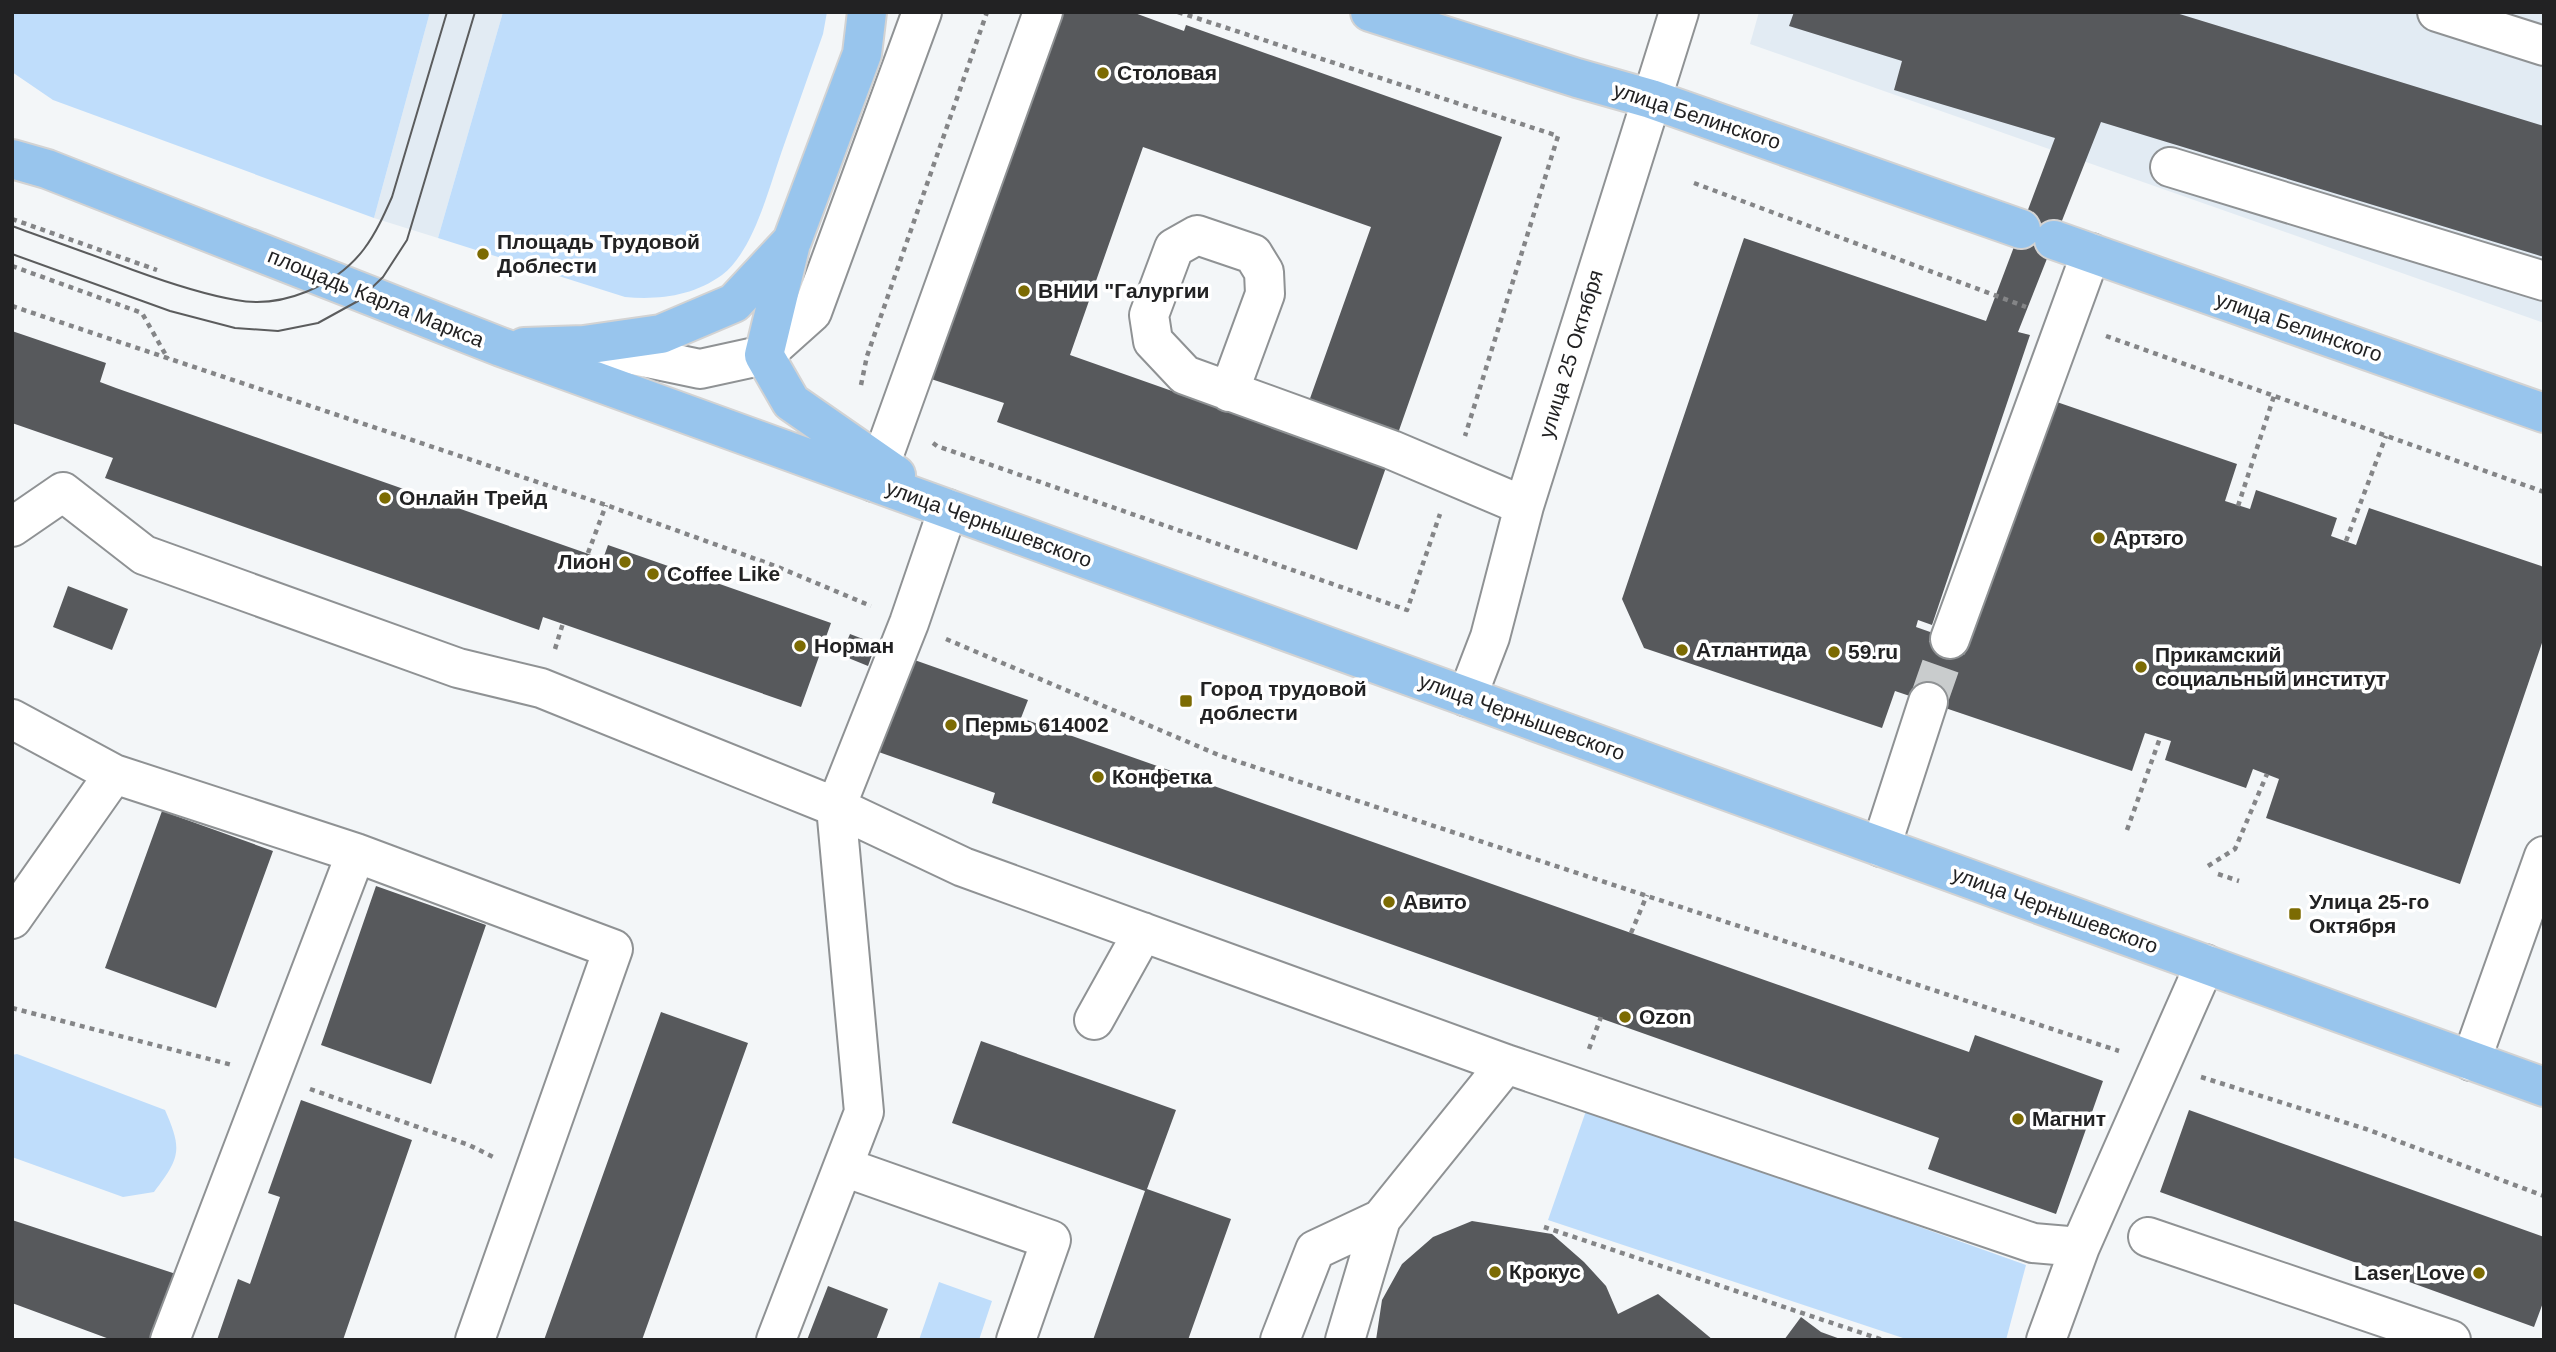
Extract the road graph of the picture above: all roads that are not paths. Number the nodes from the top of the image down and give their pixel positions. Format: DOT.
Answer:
graph roads {
  1 [pos="867,12"];
  2 [pos="922,12"];
  3 [pos="1043,12"];
  4 [pos="1370,12"];
  5 [pos="1679,12"];
  6 [pos="2437,12"];
  7 [pos="2544,46"];
  8 [pos="1651,99"];
  9 [pos="12,129"];
  10 [pos="29,164"];
  11 [pos="2169,167"];
  12 [pos="792,241"];
  13 [pos="2091,253"];
  14 [pos="2544,281"];
  15 [pos="584,345"];
  16 [pos="501,347"];
  17 [pos="764,355"];
  18 [pos="1229,392"];
  19 [pos="2544,413"];
  20 [pos="877,473"];
  21 [pos="1524,506"];
  22 [pos="948,509"];
  23 [pos="12,527"];
  24 [pos="1950,639"];
  25 [pos="1467,697"];
  26 [pos="1928,702"];
  27 [pos="12,719"];
  28 [pos="114,774"];
  29 [pos="836,807"];
  30 [pos="1881,847"];
  31 [pos="356,853"];
  32 [pos="2544,856"];
  33 [pos="12,919"];
  34 [pos="1143,932"];
  35 [pos="2205,964"];
  36 [pos="1094,1020"];
  37 [pos="2471,1061"];
  38 [pos="1506,1064"];
  39 [pos="2544,1087"];
  40 [pos="844,1167"];
  41 [pos="1381,1219"];
  42 [pos="2148,1237"];
  43 [pos="2080,1247"];
  44 [pos="1353,1339"];
  45 [pos="170,1340"];
  46 [pos="475,1340"];
  47 [pos="776,1340"];
  48 [pos="1016,1340"];
  49 [pos="1280,1340"];
  50 [pos="2046,1340"];
  51 [pos="2451,1340"];
  1 -- 12 [label="main road, площадь Карла Маркса"];
  2 -- 17 [label="street"];
  3 -- 20 [label="street"];
  4 -- 8 [label="main road, улица Белинского"];
  5 -- 8 [label="street, улица 25 Октября"];
  6 -- 7 [label="street"];
  8 -- 13 [label="main road, улица Белинского"];
  8 -- 21 [label="street, улица 25 Октября"];
  9 -- 10 [label="main road, площадь Карла Маркса"];
  10 -- 16 [label="main road, площадь Карла Маркса"];
  11 -- 14 [label="street"];
  12 -- 15 [label="main road, площадь Карла Маркса"];
  12 -- 17 [label="main road"];
  13 -- 19 [label="main road, улица Белинского"];
  13 -- 24 [label="street"];
  15 -- 16 [label="main road, площадь Карла Маркса"];
  15 -- 17 [label="street"];
  16 -- 20 [label="main road, улица Чернышевского"];
  17 -- 20 [label="main road"];
  18 -- 21 [label="street"];
  20 -- 22 [label="main road, улица Чернышевского"];
  21 -- 25 [label="street, улица 25 Октября"];
  22 -- 25 [label="main road, улица Чернышевского"];
  22 -- 29 [label="street"];
  23 -- 29 [label="street"];
  25 -- 30 [label="main road, улица Чернышевского"];
  26 -- 30 [label="street"];
  27 -- 28 [label="street"];
  28 -- 31 [label="street"];
  28 -- 33 [label="street"];
  29 -- 34 [label="street"];
  29 -- 40 [label="street"];
  30 -- 35 [label="main road, улица Чернышевского"];
  31 -- 45 [label="street"];
  31 -- 46 [label="street"];
  32 -- 37 [label="street"];
  34 -- 36 [label="street"];
  34 -- 38 [label="street"];
  35 -- 37 [label="main road, улица Чернышевского"];
  35 -- 43 [label="street"];
  37 -- 39 [label="main road, улица Чернышевского"];
  38 -- 41 [label="street"];
  38 -- 43 [label="street"];
  40 -- 47 [label="street"];
  40 -- 48 [label="street"];
  41 -- 44 [label="street"];
  41 -- 49 [label="street"];
  42 -- 51 [label="street"];
  43 -- 50 [label="street"];
}
